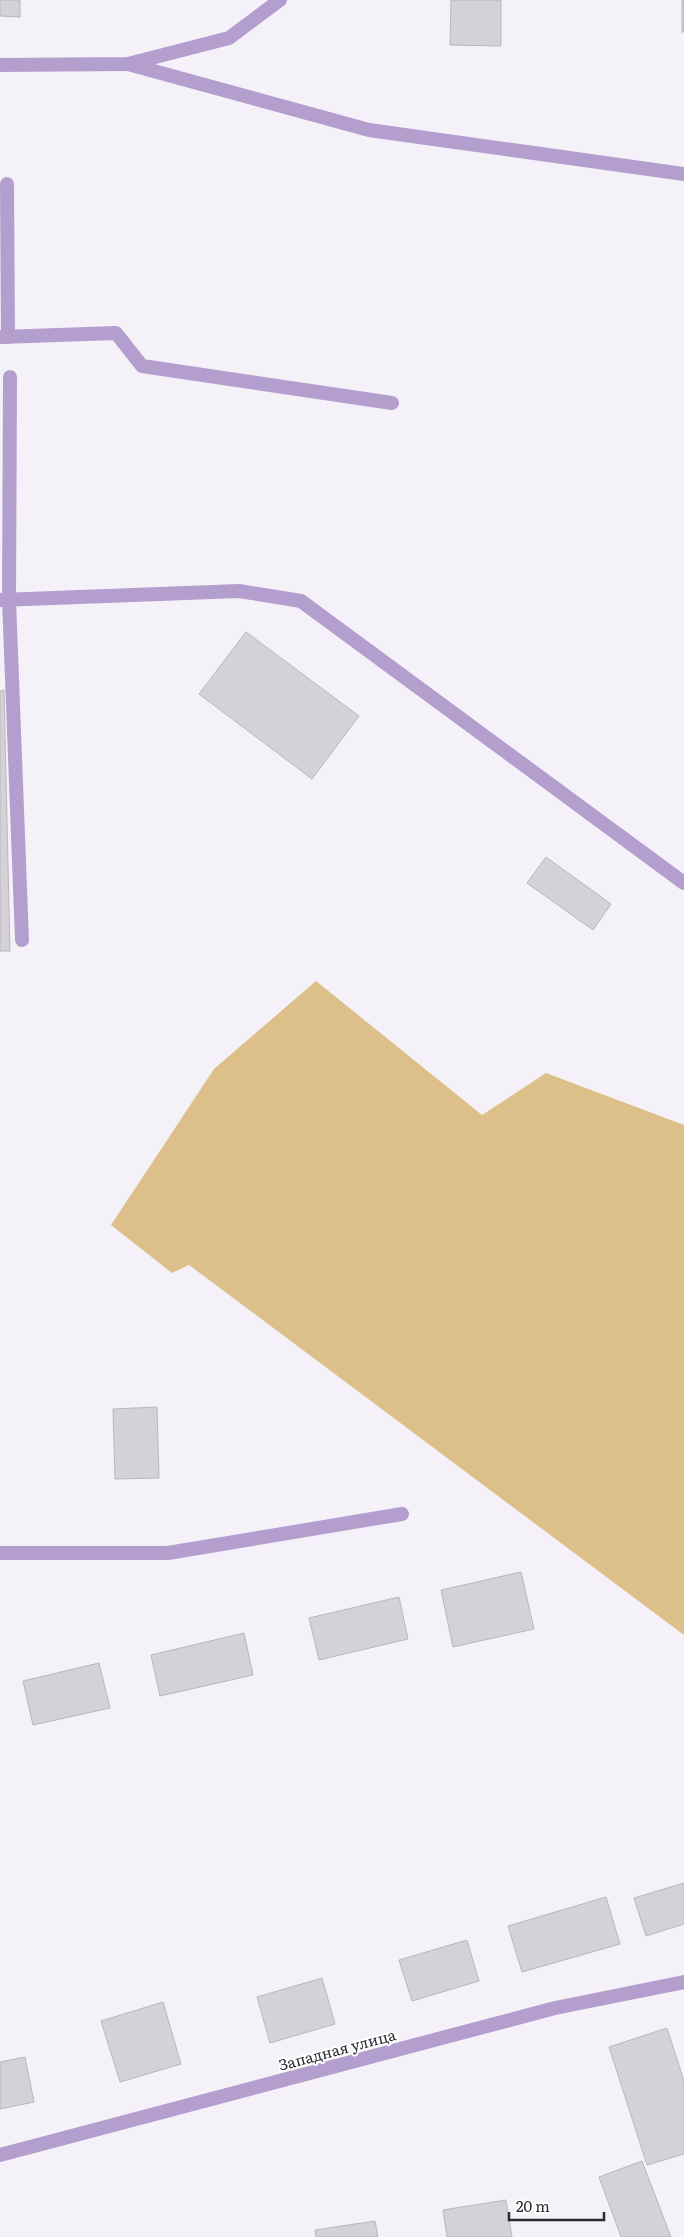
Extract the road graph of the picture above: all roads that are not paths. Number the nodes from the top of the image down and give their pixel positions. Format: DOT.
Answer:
graph roads {
  1 [pos="280,0"];
  2 [pos="128,64"];
  3 [pos="0,65"];
  4 [pos="684,174"];
  5 [pos="7,184"];
  6 [pos="4,337"];
  7 [pos="10,377"];
  8 [pos="392,403"];
  9 [pos="4,600"];
  10 [pos="684,883"];
  11 [pos="22,940"];
  12 [pos="402,1514"];
  13 [pos="0,1553"];
  14 [pos="684,1982"];
  15 [pos="0,2155"];
  1 -- 2 [label="street"];
  2 -- 3 [label="street"];
  2 -- 4 [label="street"];
  5 -- 6 [label="street"];
  6 -- 8 [label="street"];
  7 -- 9 [label="street"];
  9 -- 10 [label="street"];
  9 -- 11 [label="street"];
  12 -- 13 [label="street"];
  14 -- 15 [label="street, Западная улица"];
}
